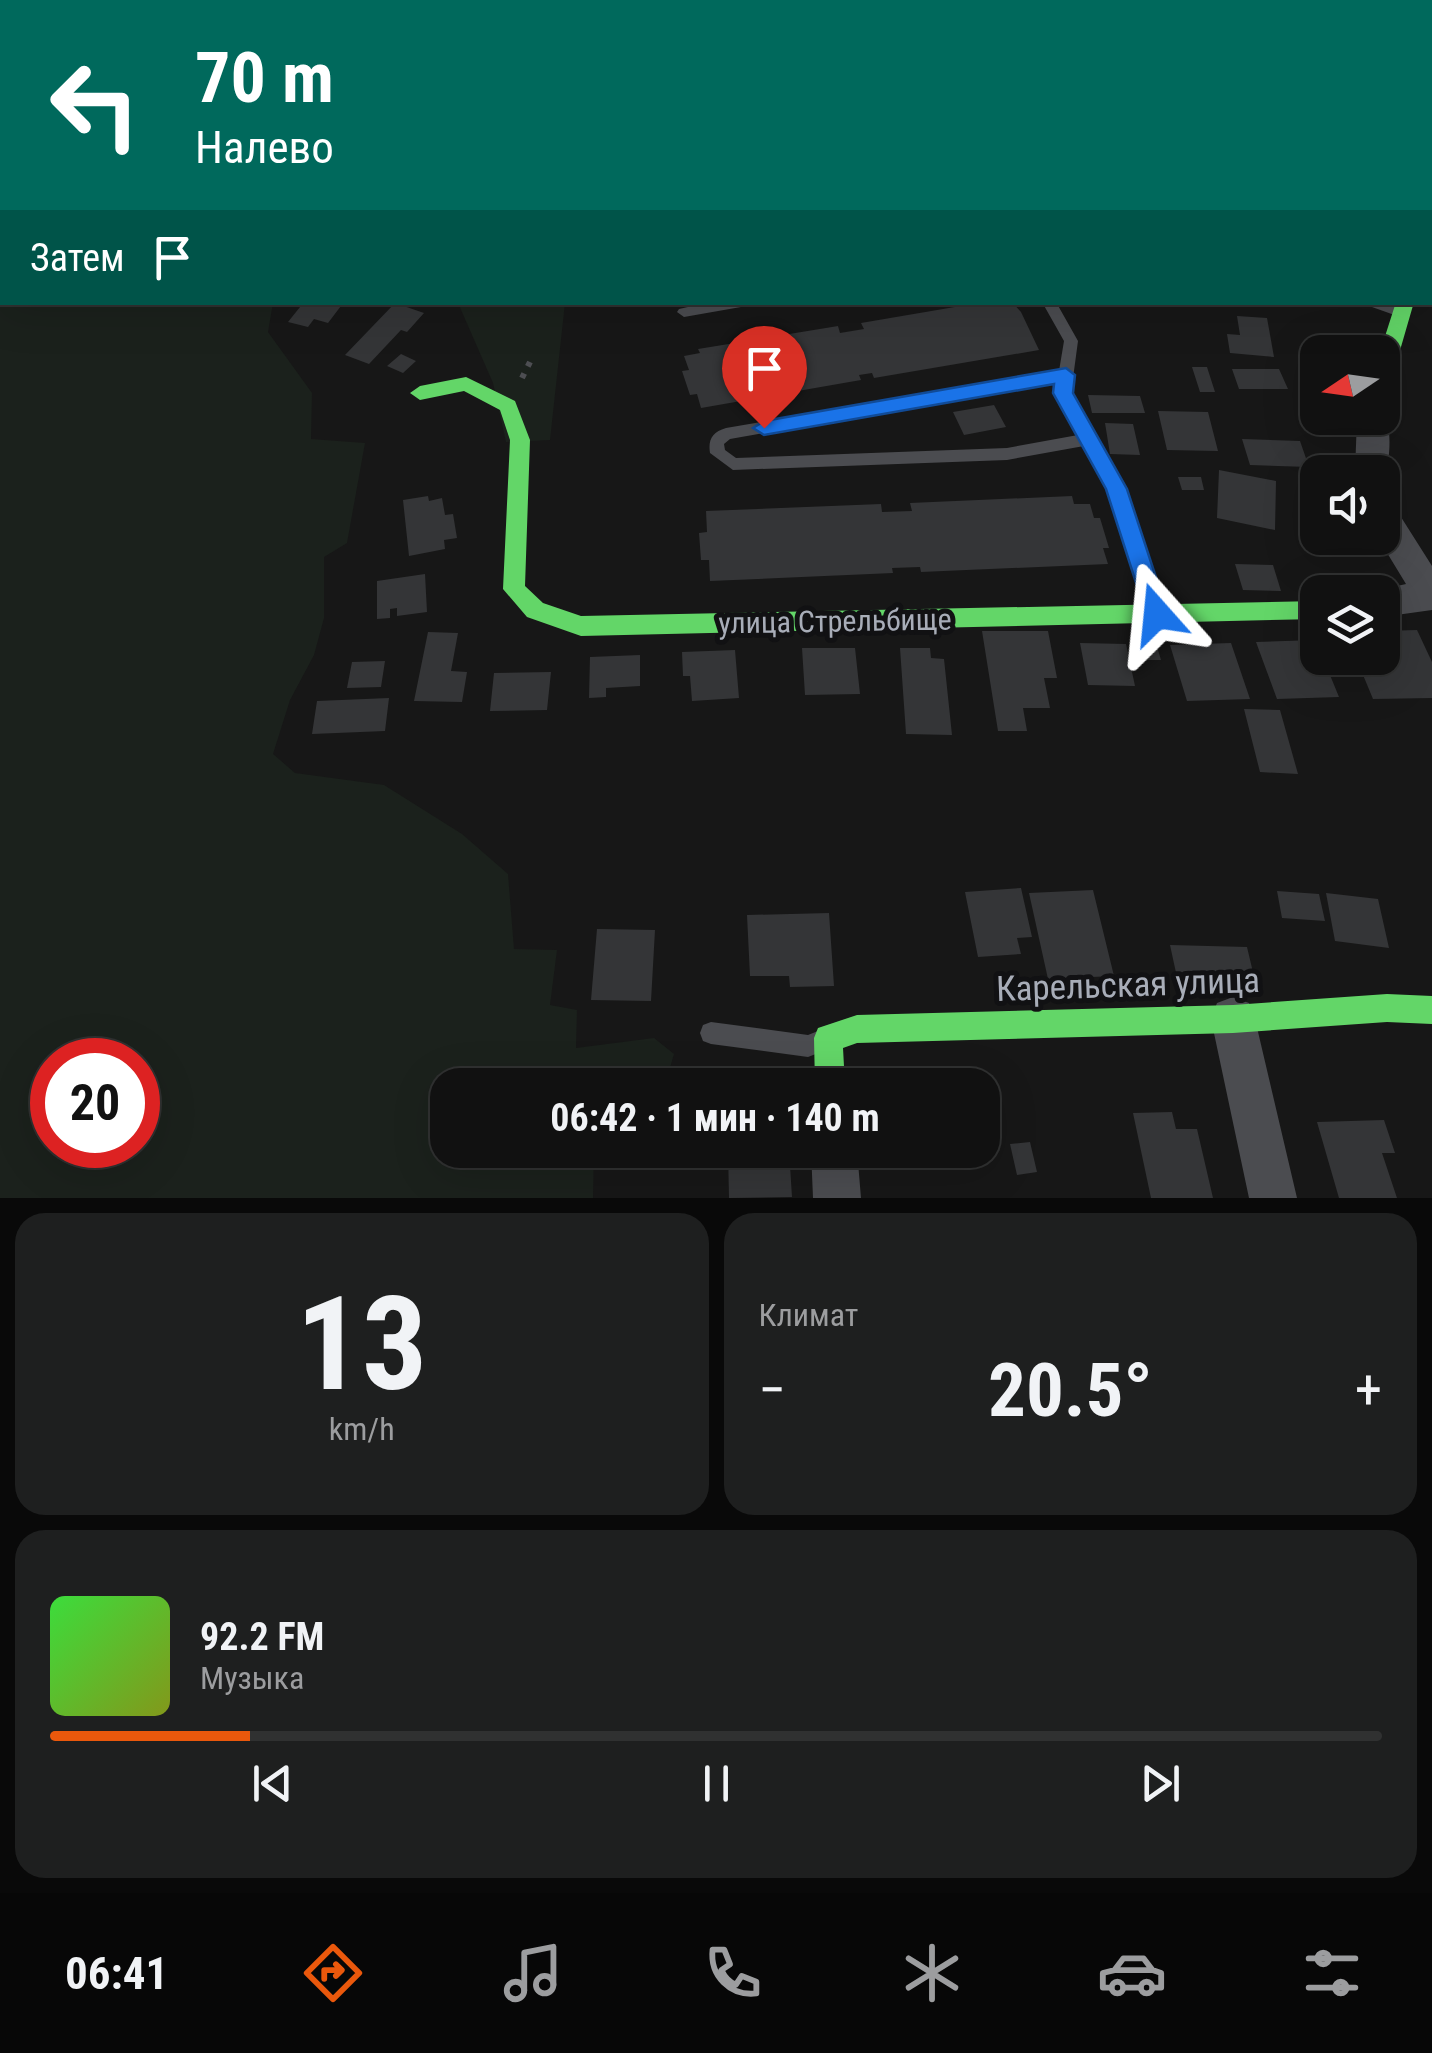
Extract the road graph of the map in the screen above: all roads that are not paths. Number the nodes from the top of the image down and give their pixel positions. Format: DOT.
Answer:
graph roads {
  1 [pos="724,305"];
  2 [pos="1051,305"];
  3 [pos="1403,307"];
  4 [pos="684,312"];
  5 [pos="1395,335"];
  6 [pos="1066,375"];
  7 [pos="420,393"];
  8 [pos="1088,439"];
  9 [pos="1400,545"];
  10 [pos="1432,595"];
  11 [pos="1400,600"];
  12 [pos="1300,610"];
  13 [pos="1157,614"];
  14 [pos="1432,1010"];
  15 [pos="1233,1018"];
  16 [pos="711,1033"];
  17 [pos="828,1038"];
  18 [pos="829,1068"];
  19 [pos="836,1168"];
  20 [pos="838,1198"];
  21 [pos="1274,1198"];
  1 -- 4 [label="lane"];
  2 -- 6 [label="lane"];
  3 -- 5 [label="street"];
  6 -- 8 [label="lane"];
  6 -- 8 [label="lane"];
  7 -- 13 [label="street, улица Стрельбище"];
  8 -- 13 [label="lane"];
  9 -- 10 [label="street"];
  10 -- 11 [label="street"];
  12 -- 13 [label="street, улица Стрельбище"];
  14 -- 15 [label="street, Карельская улица"];
  15 -- 17 [label="street, Карельская улица"];
  15 -- 21 [label="street"];
  16 -- 17 [label="lane"];
  17 -- 18 [label="street"];
  19 -- 20 [label="street"];
}
